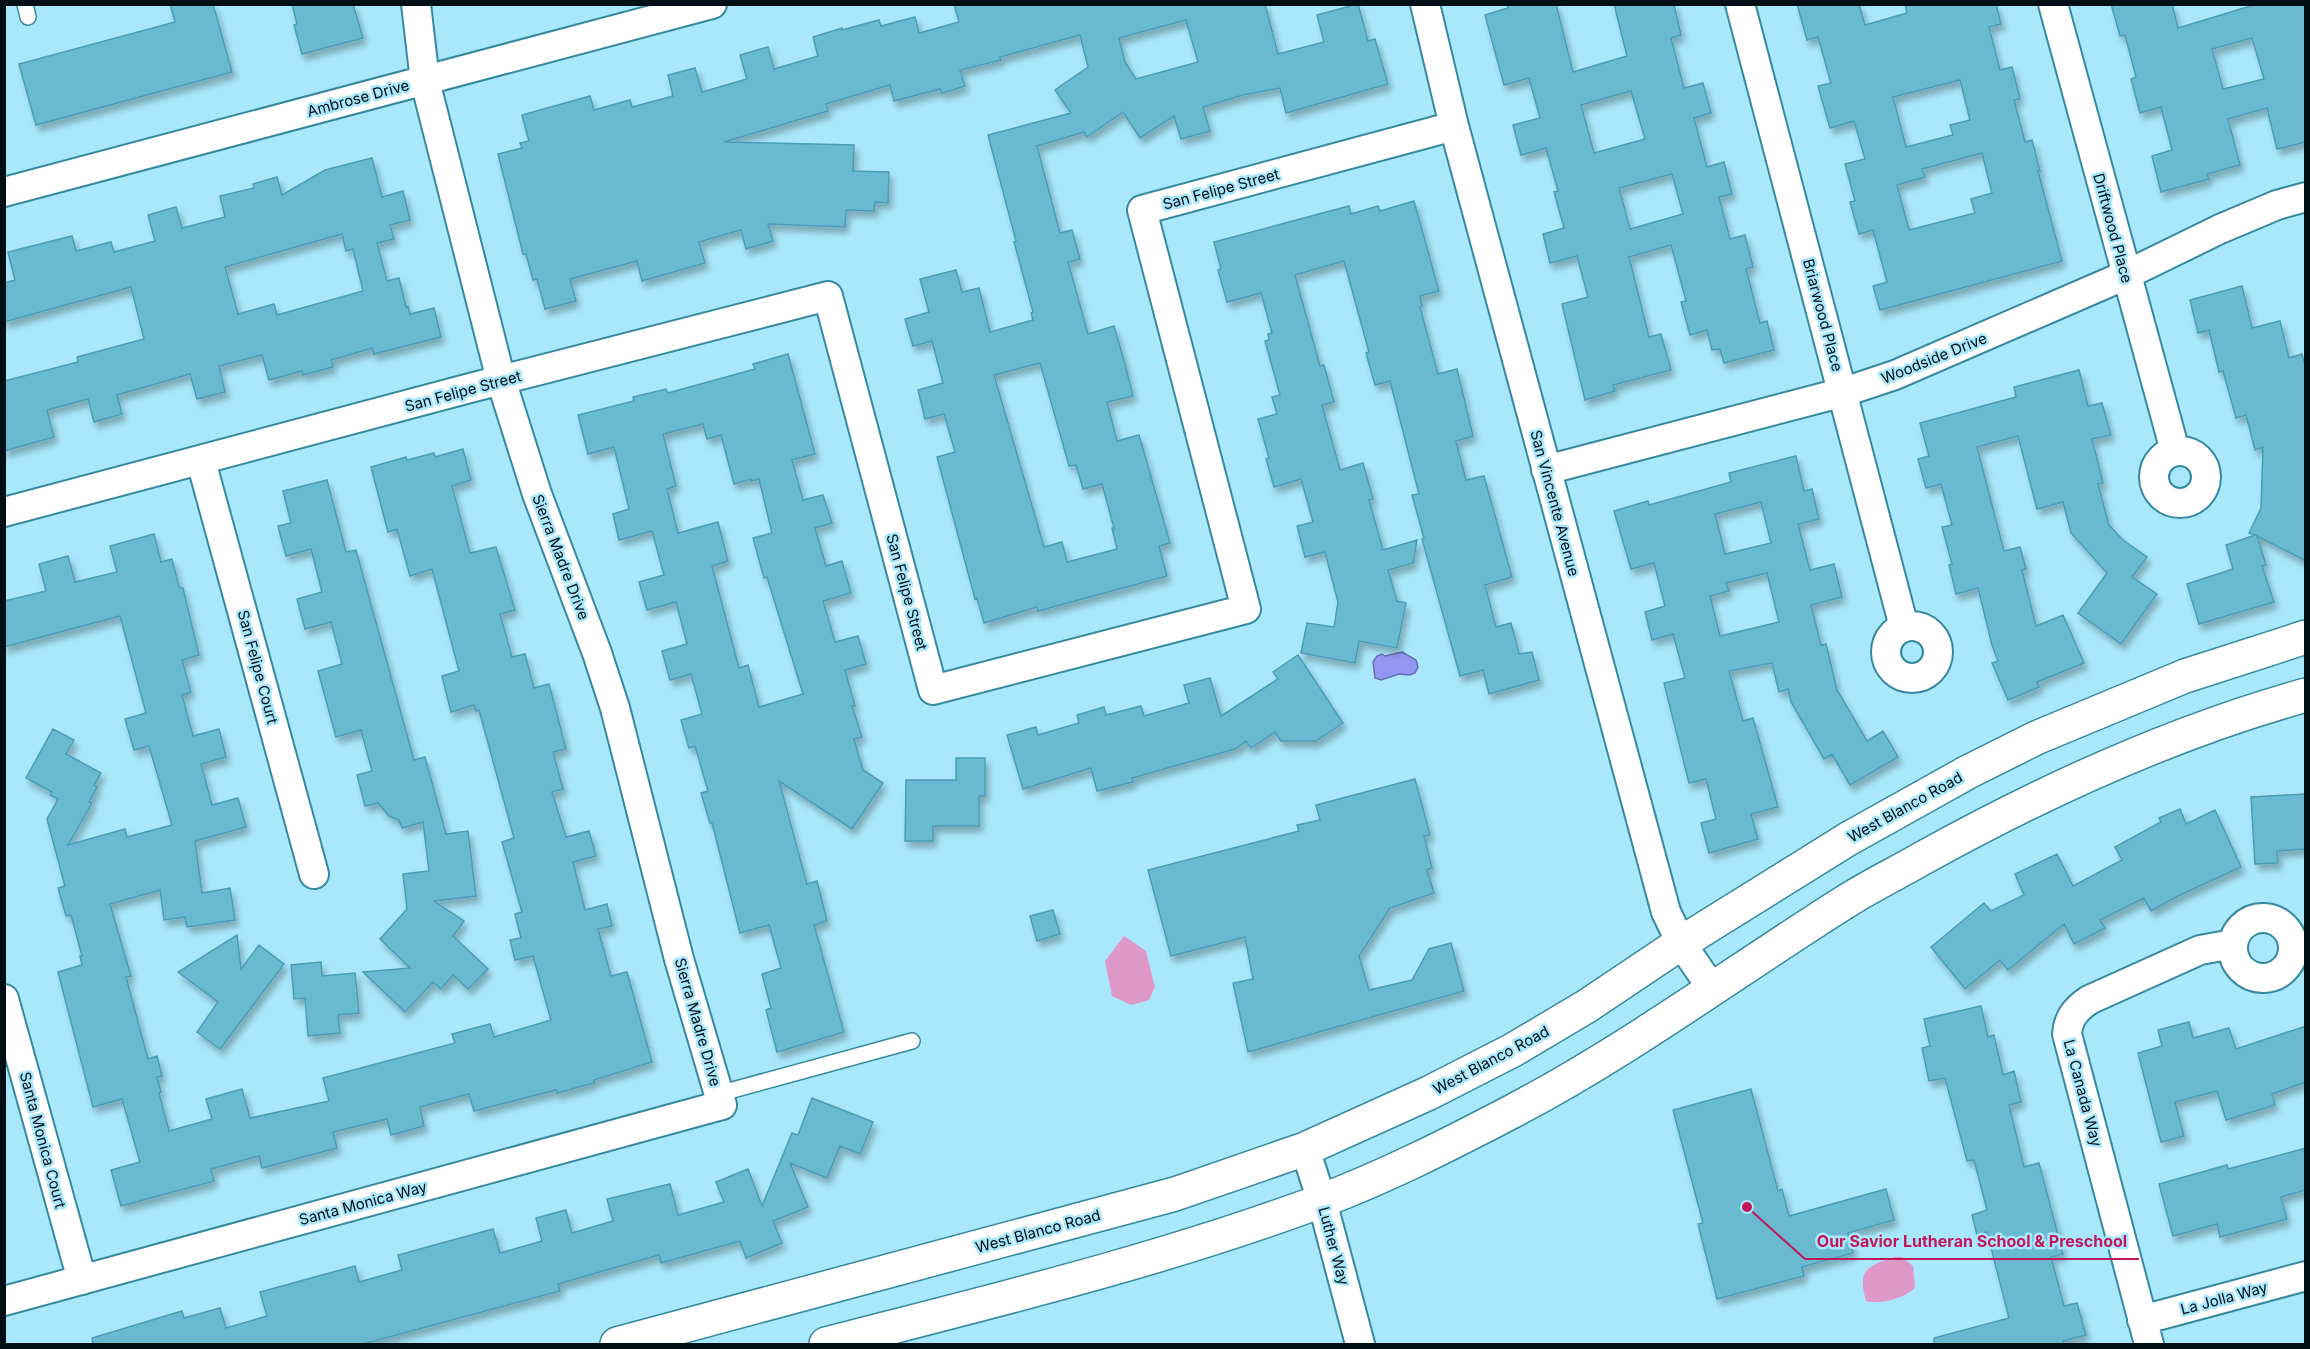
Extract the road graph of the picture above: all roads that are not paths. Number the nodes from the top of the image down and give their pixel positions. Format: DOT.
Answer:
graph roads {
  1 [pos="416,4"];
  2 [pos="712,4"];
  3 [pos="1425,4"];
  4 [pos="1740,4"];
  5 [pos="2053,4"];
  6 [pos="425,81"];
  7 [pos="1454,126"];
  8 [pos="4,192"];
  9 [pos="2306,197"];
  10 [pos="2126,275"];
  11 [pos="501,380"];
  12 [pos="1844,392"];
  13 [pos="2175,451"];
  14 [pos="201,460"];
  15 [pos="1546,470"];
  16 [pos="4,512"];
  17 [pos="1904,627"];
  18 [pos="2306,637"];
  19 [pos="2306,695"];
  20 [pos="314,874"];
  21 [pos="1681,943"];
  22 [pos="2233,944"];
  23 [pos="1713,990"];
  24 [pos="4,999"];
  25 [pos="912,1041"];
  26 [pos="720,1099"];
  27 [pos="1305,1149"];
  28 [pos="1322,1201"];
  29 [pos="2306,1276"];
  30 [pos="82,1280"];
  31 [pos="4,1301"];
  32 [pos="2146,1332"];
  33 [pos="617,1344"];
  34 [pos="826,1344"];
  35 [pos="1360,1344"];
  1 -- 6 [label="street, Sierra Madre Drive"];
  2 -- 6 [label="street, Ambrose Drive"];
  3 -- 7 [label="street, San Vincente Avenue"];
  4 -- 12 [label="street, Briarwood Place"];
  5 -- 10 [label="street, Driftwood Place"];
  6 -- 8 [label="street, Ambrose Drive"];
  6 -- 11 [label="street, Sierra Madre Drive"];
  7 -- 11 [label="street, San Felipe Street"];
  7 -- 15 [label="street, San Vincente Avenue"];
  9 -- 10 [label="street, Woodside Drive"];
  10 -- 12 [label="street, Woodside Drive"];
  10 -- 13 [label="street, Driftwood Place"];
  11 -- 14 [label="street, San Felipe Street"];
  11 -- 26 [label="street, Sierra Madre Drive"];
  12 -- 15 [label="street, Woodside Drive"];
  12 -- 17 [label="street, Briarwood Place"];
  14 -- 16 [label="street, San Felipe Street"];
  14 -- 20 [label="street, San Felipe Court"];
  15 -- 21 [label="street, San Vincente Avenue"];
  18 -- 21 [label="main road, West Blanco Road"];
  19 -- 23 [label="main road"];
  21 -- 23 [label="street, San Vincente Avenue"];
  21 -- 27 [label="main road, West Blanco Road"];
  22 -- 32 [label="street, La Canada Way"];
  23 -- 28 [label="main road"];
  24 -- 30 [label="street, Santa Monica Court"];
  25 -- 26 [label="lane"];
  26 -- 30 [label="street, Santa Monica Way"];
  27 -- 28 [label="street, Luther Way"];
  27 -- 33 [label="main road, West Blanco Road"];
  28 -- 34 [label="main road"];
  28 -- 35 [label="street, Luther Way"];
  29 -- 32 [label="street, La Jolla Way"];
  30 -- 31 [label="street, Santa Monica Way"];
}
